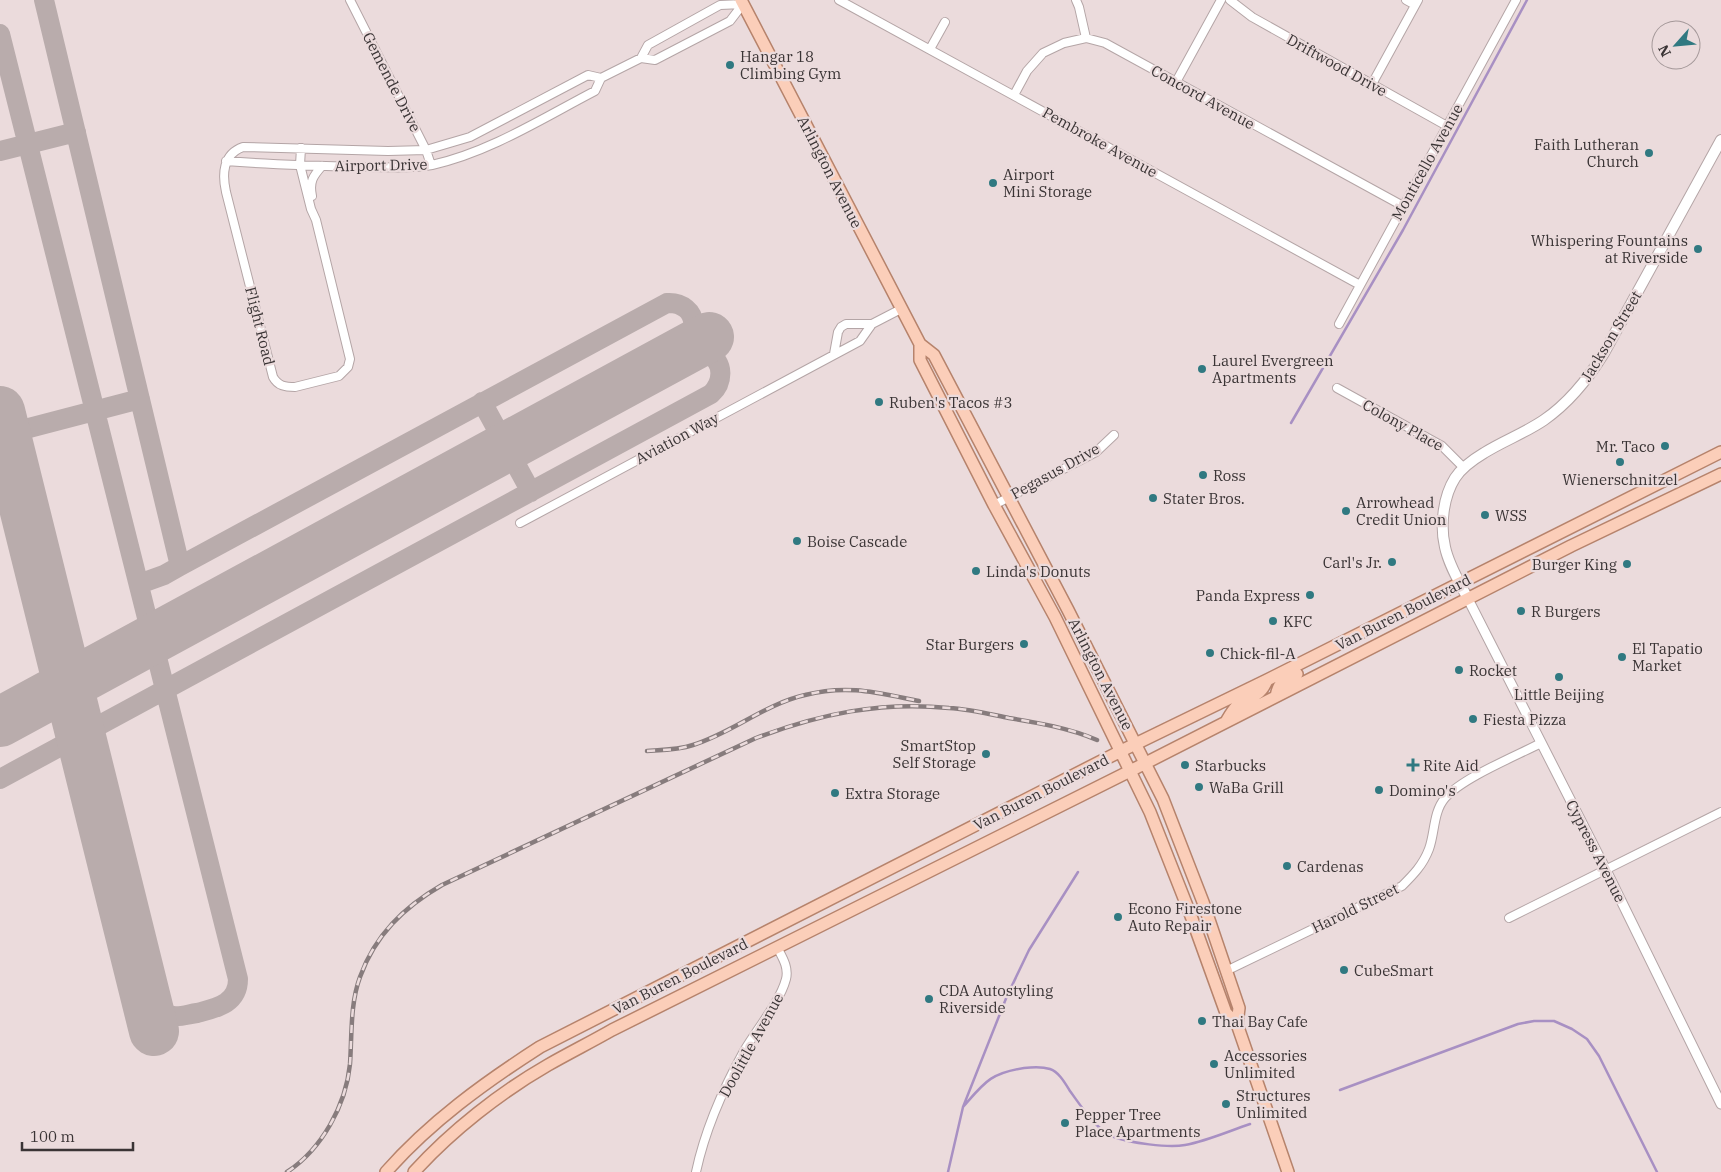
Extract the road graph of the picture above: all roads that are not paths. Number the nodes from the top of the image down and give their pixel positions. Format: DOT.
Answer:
graph roads {
  1 [pos="350,0"];
  2 [pos="839,0"];
  3 [pos="1076,0"];
  4 [pos="1222,0"];
  5 [pos="1230,0"];
  6 [pos="1406,0"];
  7 [pos="1516,0"];
  8 [pos="743,1"];
  9 [pos="851,3"];
  10 [pos="1416,3"];
  11 [pos="945,22"];
  12 [pos="1086,38"];
  13 [pos="930,49"];
  14 [pos="641,58"];
  15 [pos="601,78"];
  16 [pos="1176,82"];
  17 [pos="1372,84"];
  18 [pos="1014,95"];
  19 [pos="1447,126"];
  20 [pos="1721,140"];
  21 [pos="301,148"];
  22 [pos="426,150"];
  23 [pos="226,161"];
  24 [pos="300,165"];
  25 [pos="430,165"];
  26 [pos="322,166"];
  27 [pos="1403,206"];
  28 [pos="316,220"];
  29 [pos="1360,285"];
  30 [pos="901,309"];
  31 [pos="872,324"];
  32 [pos="1338,324"];
  33 [pos="920,344"];
  34 [pos="834,354"];
  35 [pos="1337,388"];
  36 [pos="1114,435"];
  37 [pos="1721,452"];
  38 [pos="1464,468"];
  39 [pos="1721,474"];
  40 [pos="1666,480"];
  41 [pos="1674,496"];
  42 [pos="1009,497"];
  43 [pos="994,505"];
  44 [pos="520,523"];
  45 [pos="1460,583"];
  46 [pos="1468,599"];
  47 [pos="1332,648"];
  48 [pos="1267,680"];
  49 [pos="1276,696"];
  50 [pos="1226,721"];
  51 [pos="1541,743"];
  52 [pos="1136,744"];
  53 [pos="1121,751"];
  54 [pos="1145,762"];
  55 [pos="1130,771"];
  56 [pos="1721,812"];
  57 [pos="1606,870"];
  58 [pos="1510,918"];
  59 [pos="1198,934"];
  60 [pos="777,946"];
  61 [pos="1226,972"];
  62 [pos="1237,1024"];
  63 [pos="1721,1104"];
  64 [pos="386,1172"];
  65 [pos="414,1172"];
  66 [pos="696,1172"];
  67 [pos="1288,1172"];
  1 -- 22 [label="street, Gemende Drive"];
  2 -- 9 [label="street, Pembroke Avenue"];
  3 -- 12 [label="street"];
  4 -- 16 [label="street"];
  5 -- 17 [label="street, Driftwood Drive"];
  6 -- 10 [label="street"];
  7 -- 19 [label="street, Monticello Avenue"];
  8 -- 14 [label="street, Airport Drive"];
  8 -- 14 [label="street, Airport Drive"];
  8 -- 30 [label="main road, Arlington Avenue"];
  9 -- 13 [label="street, Pembroke Avenue"];
  10 -- 17 [label="street"];
  11 -- 13 [label="street"];
  12 -- 16 [label="street, Concord Avenue"];
  12 -- 18 [label="street"];
  13 -- 18 [label="street, Pembroke Avenue"];
  14 -- 15 [label="street, Airport Drive"];
  15 -- 22 [label="street, Airport Drive"];
  15 -- 25 [label="street, Airport Drive"];
  16 -- 27 [label="street, Concord Avenue"];
  17 -- 19 [label="street, Driftwood Drive"];
  18 -- 29 [label="street, Pembroke Avenue"];
  19 -- 27 [label="street, Monticello Avenue"];
  20 -- 38 [label="main road, Jackson Street"];
  21 -- 22 [label="street, Airport Drive"];
  21 -- 23 [label="street, Airport Drive"];
  21 -- 24 [label="street, Flight Road"];
  22 -- 25 [label="street, Gemende Drive"];
  23 -- 24 [label="street, Airport Drive"];
  23 -- 28 [label="street, Flight Road"];
  24 -- 26 [label="street, Airport Drive"];
  24 -- 28 [label="street, Flight Road"];
  25 -- 26 [label="street, Airport Drive"];
  26 -- 28 [label="street"];
  27 -- 29 [label="street, Monticello Avenue"];
  29 -- 32 [label="street, Monticello Avenue"];
  30 -- 31 [label="street, Aviation Way"];
  30 -- 33 [label="main road, Arlington Avenue"];
  31 -- 34 [label="street, Aviation Way"];
  31 -- 34 [label="street, Aviation Way"];
  33 -- 42 [label="main road, Arlington Avenue"];
  33 -- 43 [label="main road, Arlington Avenue"];
  34 -- 44 [label="street, Aviation Way"];
  35 -- 38 [label="street, Colony Place"];
  36 -- 42 [label="street, Pegasus Drive"];
  37 -- 40 [label="main road, Van Buren Boulevard"];
  38 -- 45 [label="main road, Jackson Street"];
  39 -- 41 [label="main road, Van Buren Boulevard"];
  40 -- 41 [label="main road"];
  40 -- 45 [label="main road, Van Buren Boulevard"];
  41 -- 46 [label="main road, Van Buren Boulevard"];
  42 -- 43 [label="street, Pegasus Drive"];
  42 -- 52 [label="main road, Arlington Avenue"];
  43 -- 53 [label="main road, Arlington Avenue"];
  45 -- 46 [label="main road, Jackson Street"];
  45 -- 47 [label="main road, Van Buren Boulevard"];
  46 -- 49 [label="main road, Van Buren Boulevard"];
  46 -- 51 [label="street, Cypress Avenue"];
  47 -- 48 [label="main road, Van Buren Boulevard"];
  47 -- 49 [label="main road"];
  48 -- 50 [label="main road"];
  48 -- 52 [label="main road, Van Buren Boulevard"];
  49 -- 50 [label="main road, Van Buren Boulevard"];
  50 -- 54 [label="main road, Van Buren Boulevard"];
  51 -- 57 [label="street, Cypress Avenue"];
  51 -- 61 [label="street, Harold Street"];
  52 -- 53 [label="main road, Van Buren Boulevard"];
  52 -- 54 [label="main road, Arlington Avenue"];
  53 -- 55 [label="main road, Arlington Avenue"];
  53 -- 64 [label="main road, Van Buren Boulevard"];
  54 -- 55 [label="main road, Van Buren Boulevard"];
  54 -- 61 [label="main road, Arlington Avenue"];
  55 -- 59 [label="main road, Arlington Avenue"];
  55 -- 60 [label="main road, Van Buren Boulevard"];
  56 -- 57 [label="street"];
  57 -- 58 [label="street"];
  57 -- 63 [label="street, Cypress Avenue"];
  59 -- 61 [label="main road"];
  59 -- 62 [label="main road, Arlington Avenue"];
  60 -- 65 [label="main road, Van Buren Boulevard"];
  60 -- 66 [label="street, Doolittle Avenue"];
  61 -- 62 [label="main road, Arlington Avenue"];
  62 -- 67 [label="main road, Arlington Avenue"];
}
